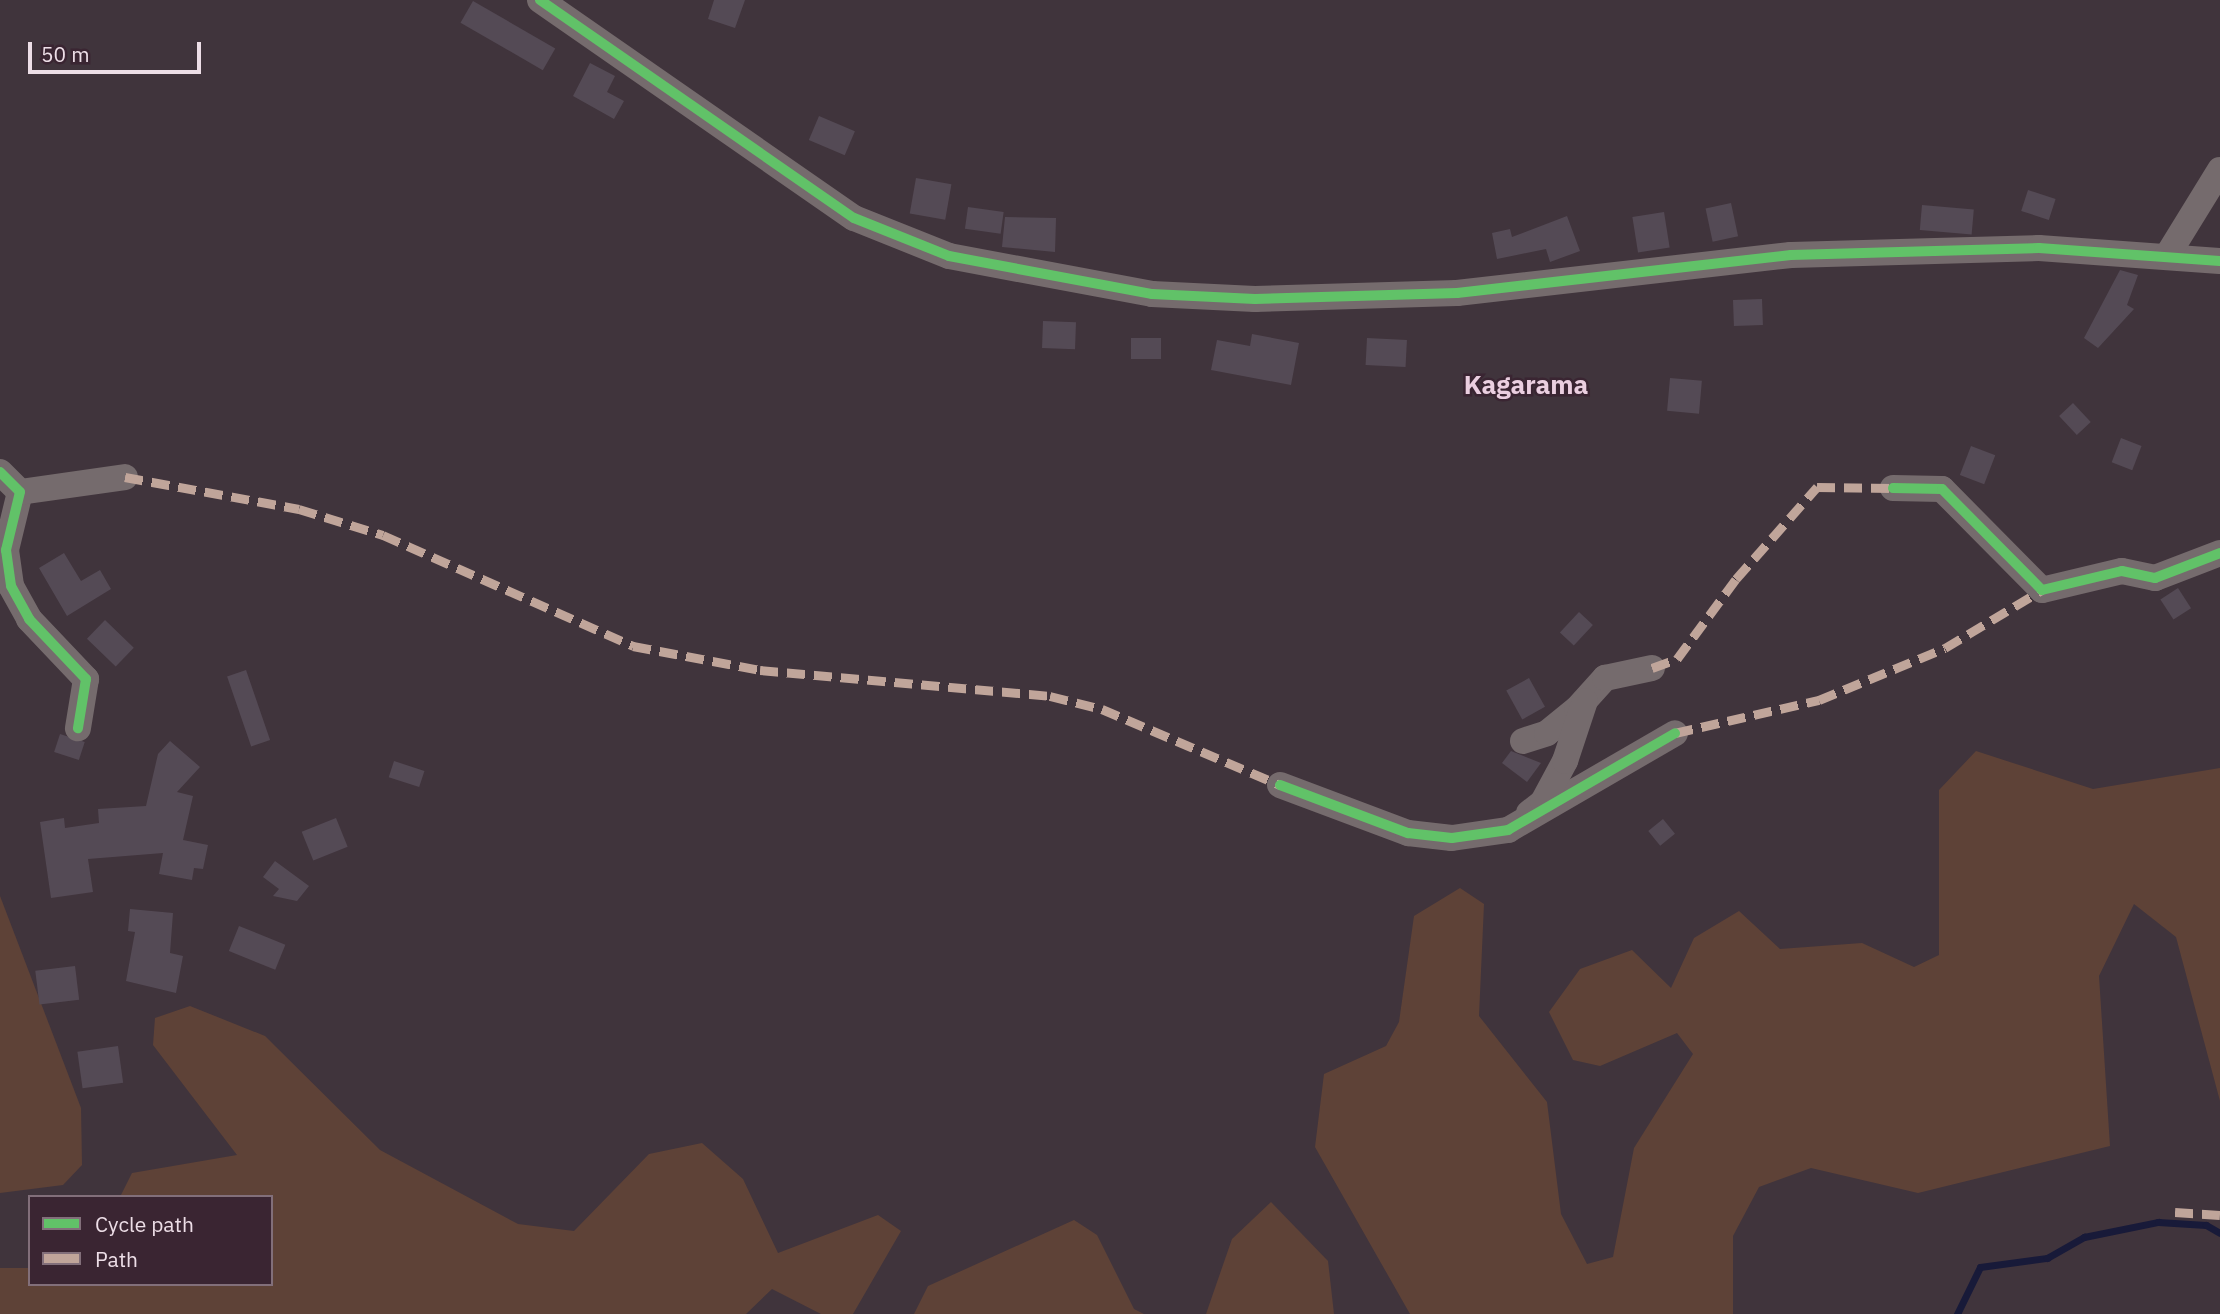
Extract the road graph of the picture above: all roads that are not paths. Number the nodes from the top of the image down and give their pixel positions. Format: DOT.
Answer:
graph roads {
  1 [pos="540,0"];
  2 [pos="2220,170"];
  3 [pos="2167,256"];
  4 [pos="2220,261"];
  5 [pos="0,472"];
  6 [pos="125,477"];
  7 [pos="1893,488"];
  8 [pos="20,492"];
  9 [pos="2220,553"];
  10 [pos="1652,668"];
  11 [pos="1585,701"];
  12 [pos="78,728"];
  13 [pos="1675,733"];
  14 [pos="1523,741"];
  15 [pos="1280,785"];
  16 [pos="1508,830"];
  1 -- 3 [label="street"];
  2 -- 3 [label="street"];
  3 -- 4 [label="street"];
  5 -- 8 [label="street"];
  6 -- 8 [label="street"];
  7 -- 9 [label="street"];
  8 -- 12 [label="street"];
  10 -- 11 [label="street"];
  11 -- 14 [label="street"];
  11 -- 16 [label="street"];
  13 -- 16 [label="street"];
  15 -- 16 [label="street"];
}
